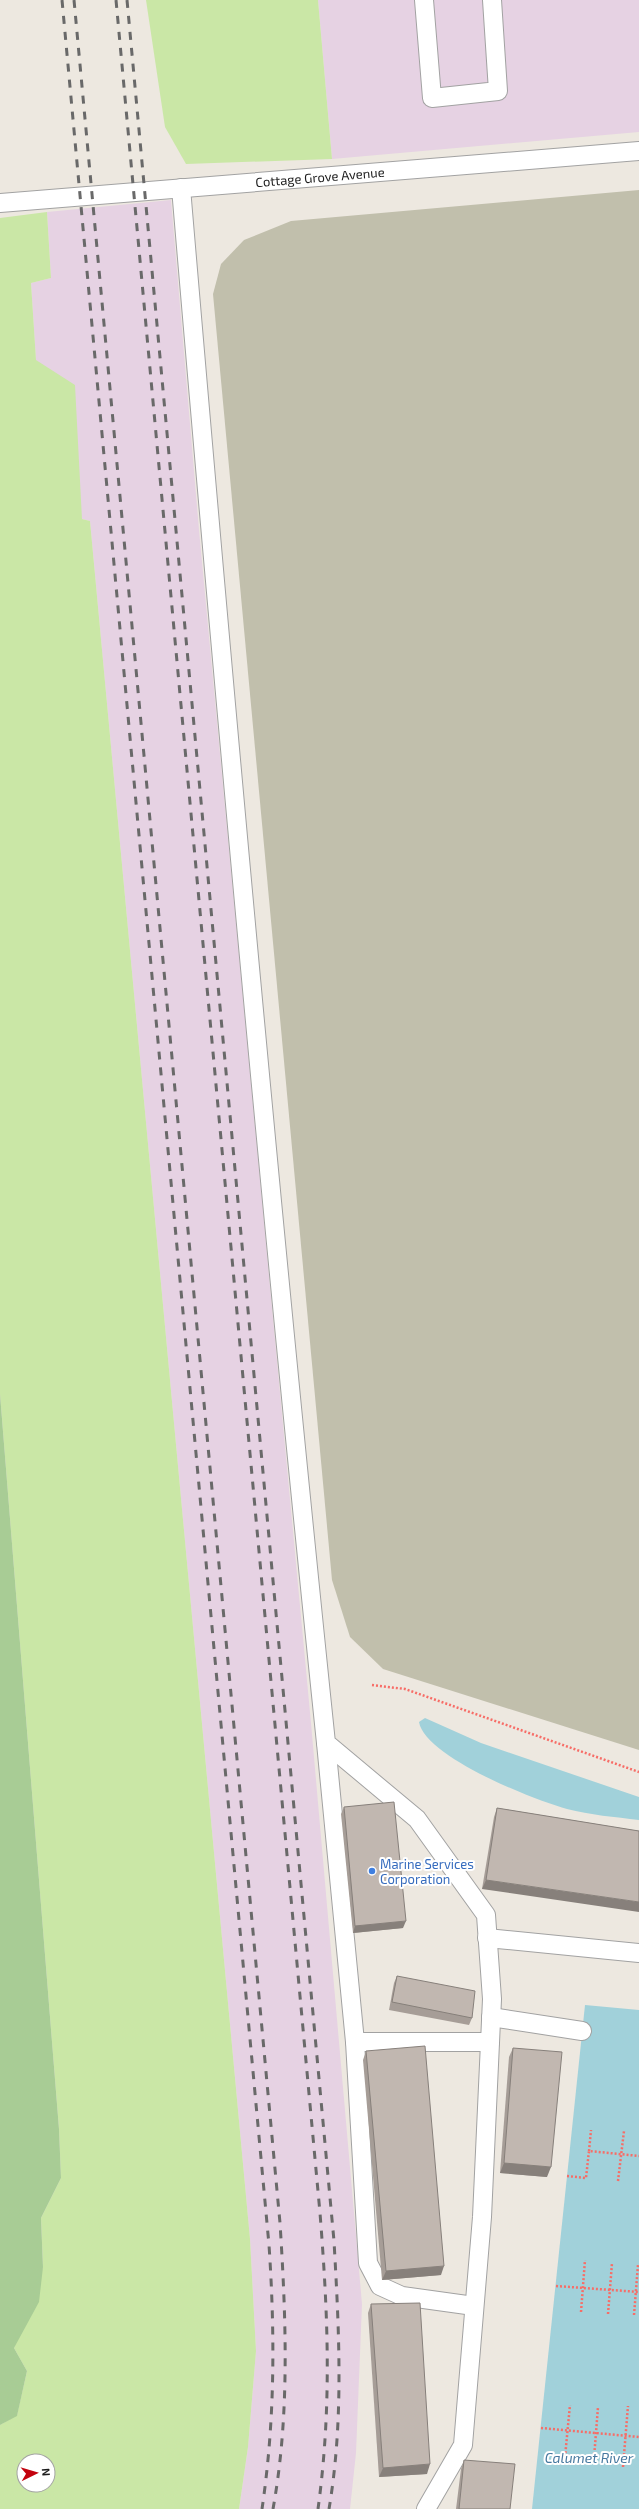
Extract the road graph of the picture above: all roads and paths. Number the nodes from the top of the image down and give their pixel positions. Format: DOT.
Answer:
graph roads {
  1 [pos="424,0"];
  2 [pos="492,0"];
  3 [pos="639,151"];
  4 [pos="181,188"];
  5 [pos="0,203"];
  6 [pos="372,1685"];
  7 [pos="326,1743"];
  8 [pos="639,1772"];
  9 [pos="487,1938"];
  10 [pos="639,1953"];
  11 [pos="491,2017"];
  12 [pos="582,2031"];
  13 [pos="355,2042"];
  14 [pos="490,2042"];
  15 [pos="591,2130"];
  16 [pos="624,2131"];
  17 [pos="589,2151"];
  18 [pos="621,2154"];
  19 [pos="639,2156"];
  20 [pos="567,2176"];
  21 [pos="618,2181"];
  22 [pos="586,2260"];
  23 [pos="612,2263"];
  24 [pos="638,2265"];
  25 [pos="556,2286"];
  26 [pos="583,2288"];
  27 [pos="610,2290"];
  28 [pos="637,2292"];
  29 [pos="474,2306"];
  30 [pos="581,2312"];
  31 [pos="608,2314"];
  32 [pos="634,2315"];
  33 [pos="570,2404"];
  34 [pos="628,2406"];
  35 [pos="598,2407"];
  36 [pos="541,2428"];
  37 [pos="568,2431"];
  38 [pos="596,2433"];
  39 [pos="626,2436"];
  40 [pos="639,2437"];
  41 [pos="565,2457"];
  42 [pos="594,2458"];
  43 [pos="623,2467"];
  44 [pos="426,2509"];
  1 -- 2 [label="street"];
  3 -- 4 [label="street, Cottage Grove Avenue"];
  4 -- 5 [label="street, Cottage Grove Avenue"];
  4 -- 7 [label="street"];
  6 -- 8 [label="path"];
  7 -- 9 [label="street"];
  7 -- 13 [label="street"];
  9 -- 10 [label="street"];
  9 -- 11 [label="street"];
  11 -- 12 [label="street"];
  11 -- 14 [label="street"];
  13 -- 14 [label="street"];
  13 -- 29 [label="street"];
  14 -- 29 [label="street"];
  15 -- 17 [label="path"];
  16 -- 18 [label="path"];
  17 -- 18 [label="path"];
  17 -- 20 [label="path"];
  18 -- 19 [label="path"];
  18 -- 21 [label="path"];
  22 -- 26 [label="path"];
  23 -- 27 [label="path"];
  24 -- 28 [label="path"];
  25 -- 26 [label="path"];
  26 -- 27 [label="path"];
  26 -- 30 [label="path"];
  27 -- 28 [label="path"];
  27 -- 31 [label="path"];
  28 -- 32 [label="path"];
  29 -- 44 [label="street"];
  33 -- 37 [label="path"];
  34 -- 39 [label="path"];
  35 -- 38 [label="path"];
  36 -- 37 [label="path"];
  37 -- 38 [label="path"];
  37 -- 41 [label="path"];
  38 -- 39 [label="path"];
  38 -- 42 [label="path"];
  39 -- 40 [label="path"];
  39 -- 43 [label="path"];
}
